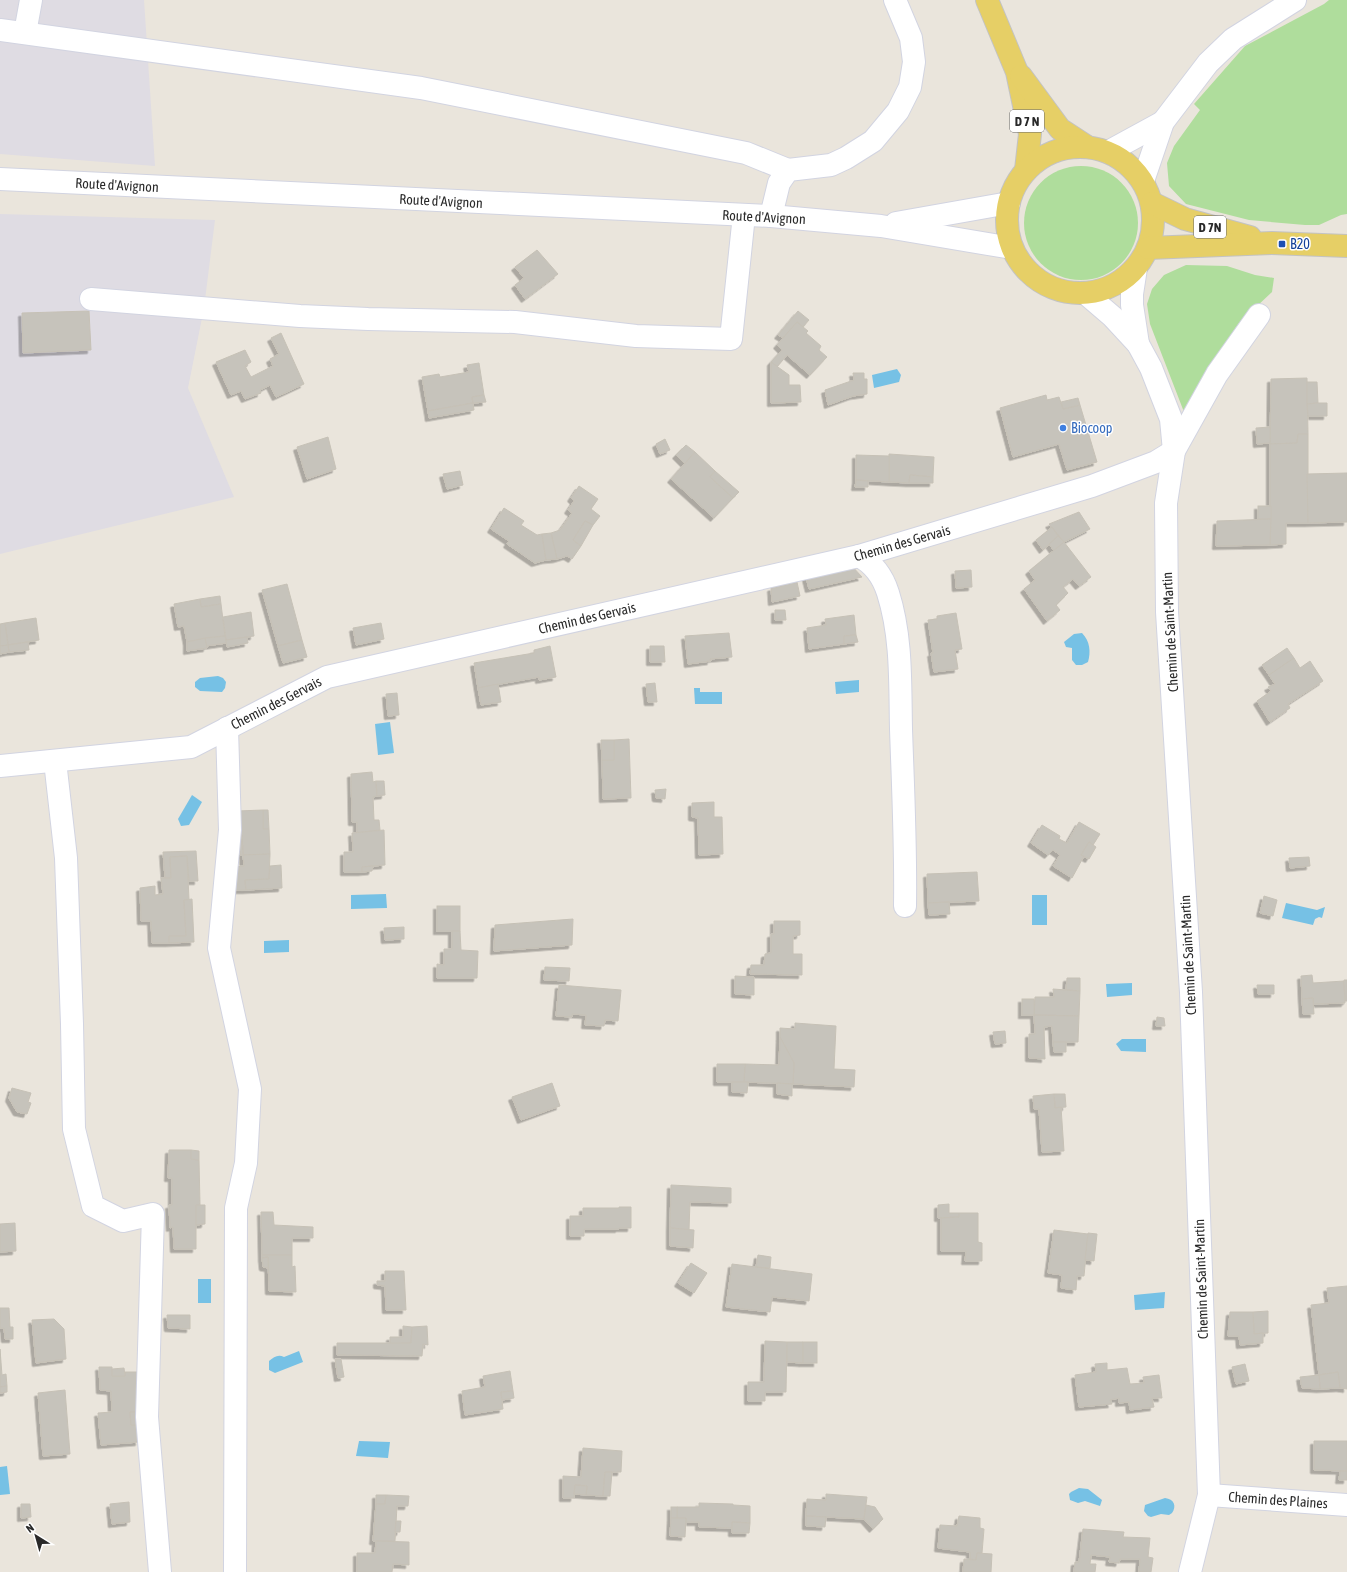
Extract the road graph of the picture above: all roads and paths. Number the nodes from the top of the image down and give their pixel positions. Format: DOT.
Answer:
graph roads {
  1 [pos="30,0"];
  2 [pos="895,0"];
  3 [pos="987,0"];
  4 [pos="1295,0"];
  5 [pos="0,30"];
  6 [pos="25,33"];
  7 [pos="1017,72"];
  8 [pos="1163,122"];
  9 [pos="1086,146"];
  10 [pos="1108,152"];
  11 [pos="788,170"];
  12 [pos="1026,170"];
  13 [pos="0,179"];
  14 [pos="1143,181"];
  15 [pos="1008,203"];
  16 [pos="1152,203"];
  17 [pos="744,215"];
  18 [pos="771,216"];
  19 [pos="881,226"];
  20 [pos="1272,243"];
  21 [pos="1347,246"];
  22 [pos="1012,248"];
  23 [pos="1148,248"];
  24 [pos="1136,268"];
  25 [pos="1085,293"];
  26 [pos="91,299"];
  27 [pos="1259,315"];
  28 [pos="1138,344"];
  29 [pos="1174,450"];
  30 [pos="859,556"];
  31 [pos="227,728"];
  32 [pos="55,761"];
  33 [pos="0,766"];
  34 [pos="905,906"];
  35 [pos="1209,1495"];
  36 [pos="1347,1505"];
  37 [pos="160,1572"];
  38 [pos="235,1572"];
  39 [pos="1190,1572"];
  1 -- 6 [label="street"];
  2 -- 11 [label="street"];
  3 -- 7 [label="main road"];
  4 -- 8 [label="street"];
  5 -- 6 [label="street"];
  6 -- 11 [label="street"];
  7 -- 9 [label="main road"];
  7 -- 12 [label="main road, D 7 N"];
  8 -- 10 [label="street"];
  8 -- 14 [label="street"];
  9 -- 10 [label="main road"];
  9 -- 12 [label="main road"];
  10 -- 14 [label="main road"];
  11 -- 18 [label="street"];
  12 -- 15 [label="main road"];
  13 -- 17 [label="street, Route d'Avignon"];
  14 -- 16 [label="main road"];
  15 -- 19 [label="street"];
  15 -- 22 [label="main road"];
  16 -- 20 [label="main road, D 7N"];
  16 -- 23 [label="main road"];
  17 -- 18 [label="street, Route d'Avignon"];
  17 -- 26 [label="street"];
  18 -- 19 [label="street, Route d'Avignon"];
  19 -- 22 [label="street"];
  20 -- 21 [label="main road, D 7N"];
  20 -- 23 [label="main road, D 7N"];
  22 -- 25 [label="main road"];
  23 -- 24 [label="main road"];
  24 -- 25 [label="main road"];
  24 -- 28 [label="street, Chemin de Saint-Martin"];
  25 -- 28 [label="street, Chemin de Saint-Martin"];
  27 -- 29 [label="street"];
  28 -- 29 [label="street, Chemin de Saint-Martin"];
  29 -- 30 [label="street, Chemin des Gervais"];
  29 -- 35 [label="street, Chemin de Saint-Martin"];
  30 -- 31 [label="street, Chemin des Gervais"];
  30 -- 34 [label="street"];
  31 -- 32 [label="street, Chemin des Gervais"];
  31 -- 38 [label="street"];
  32 -- 33 [label="street, Chemin des Gervais"];
  32 -- 37 [label="street"];
  35 -- 36 [label="street, Chemin des Plaines"];
  35 -- 39 [label="street, Chemin de Saint-Martin"];
}
